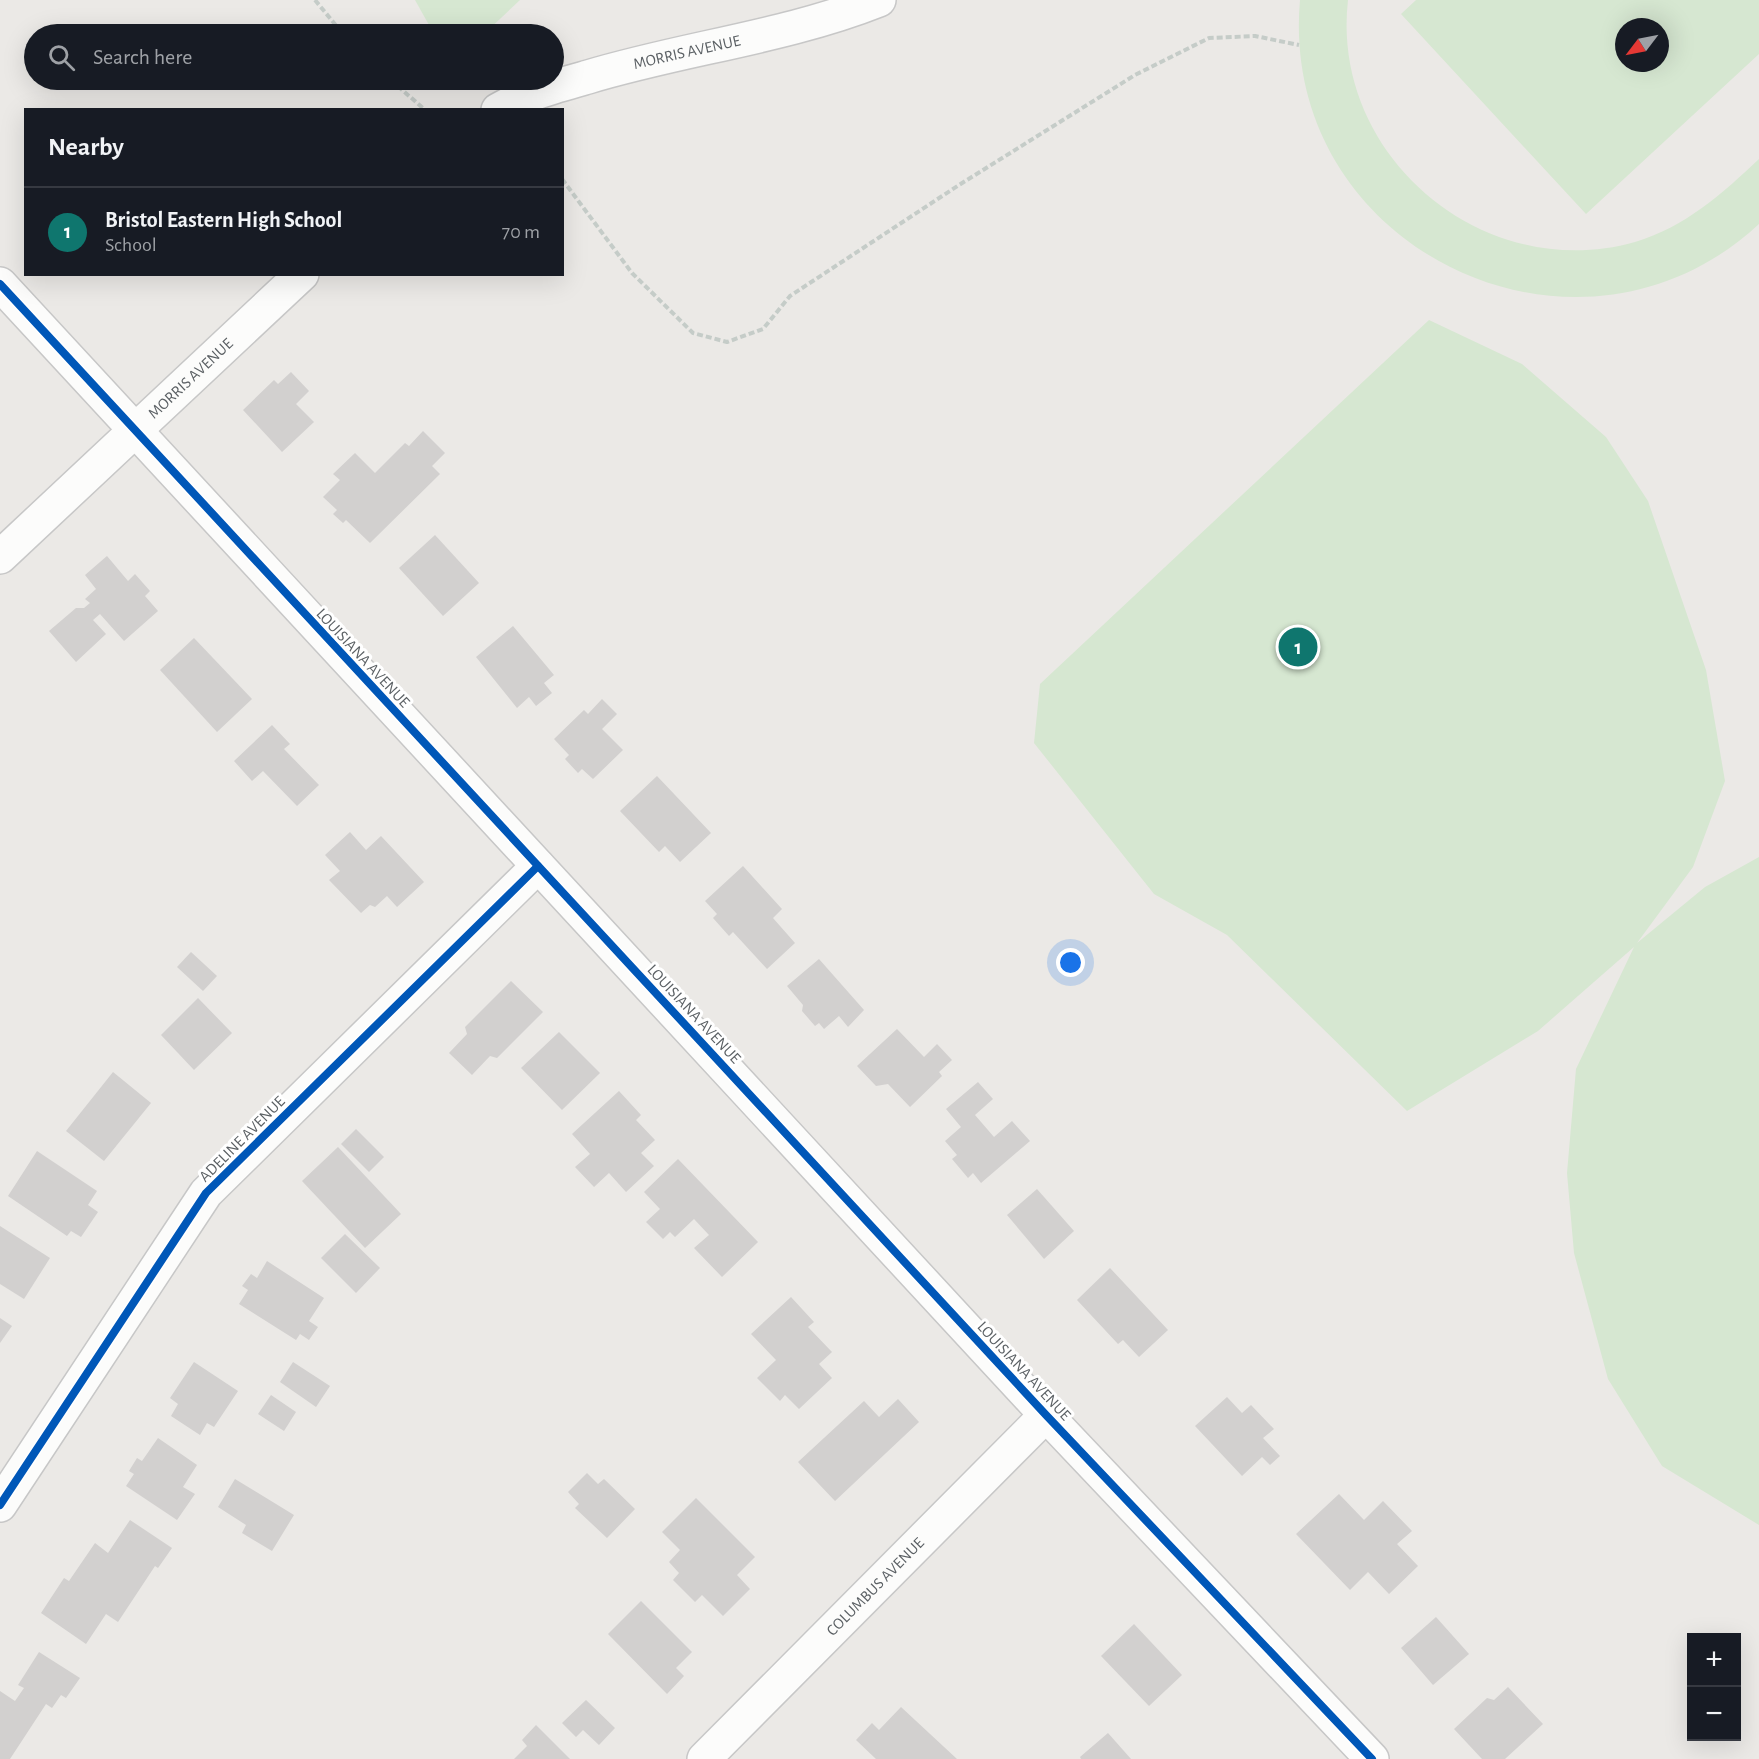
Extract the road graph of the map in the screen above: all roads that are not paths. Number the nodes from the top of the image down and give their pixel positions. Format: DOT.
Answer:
graph roads {
  1 [pos="879,0"];
  2 [pos="564,83"];
  3 [pos="542,90"];
  4 [pos="501,108"];
  5 [pos="300,276"];
  6 [pos="0,284"];
  7 [pos="134,432"];
  8 [pos="0,557"];
  9 [pos="538,866"];
  10 [pos="1046,1415"];
  11 [pos="0,1505"];
  12 [pos="704,1759"];
  13 [pos="1372,1759"];
  1 -- 2 [label="street, MORRIS AVENUE"];
  3 -- 4 [label="street, MORRIS AVENUE"];
  5 -- 7 [label="street, MORRIS AVENUE"];
  6 -- 7 [label="street, LOUISIANA AVENUE"];
  7 -- 8 [label="street, MORRIS AVENUE"];
  7 -- 9 [label="street, LOUISIANA AVENUE"];
  9 -- 10 [label="street, LOUISIANA AVENUE"];
  9 -- 11 [label="street, ADELINE AVENUE"];
  10 -- 12 [label="street, COLUMBUS AVENUE"];
  10 -- 13 [label="street, LOUISIANA AVENUE"];
}
